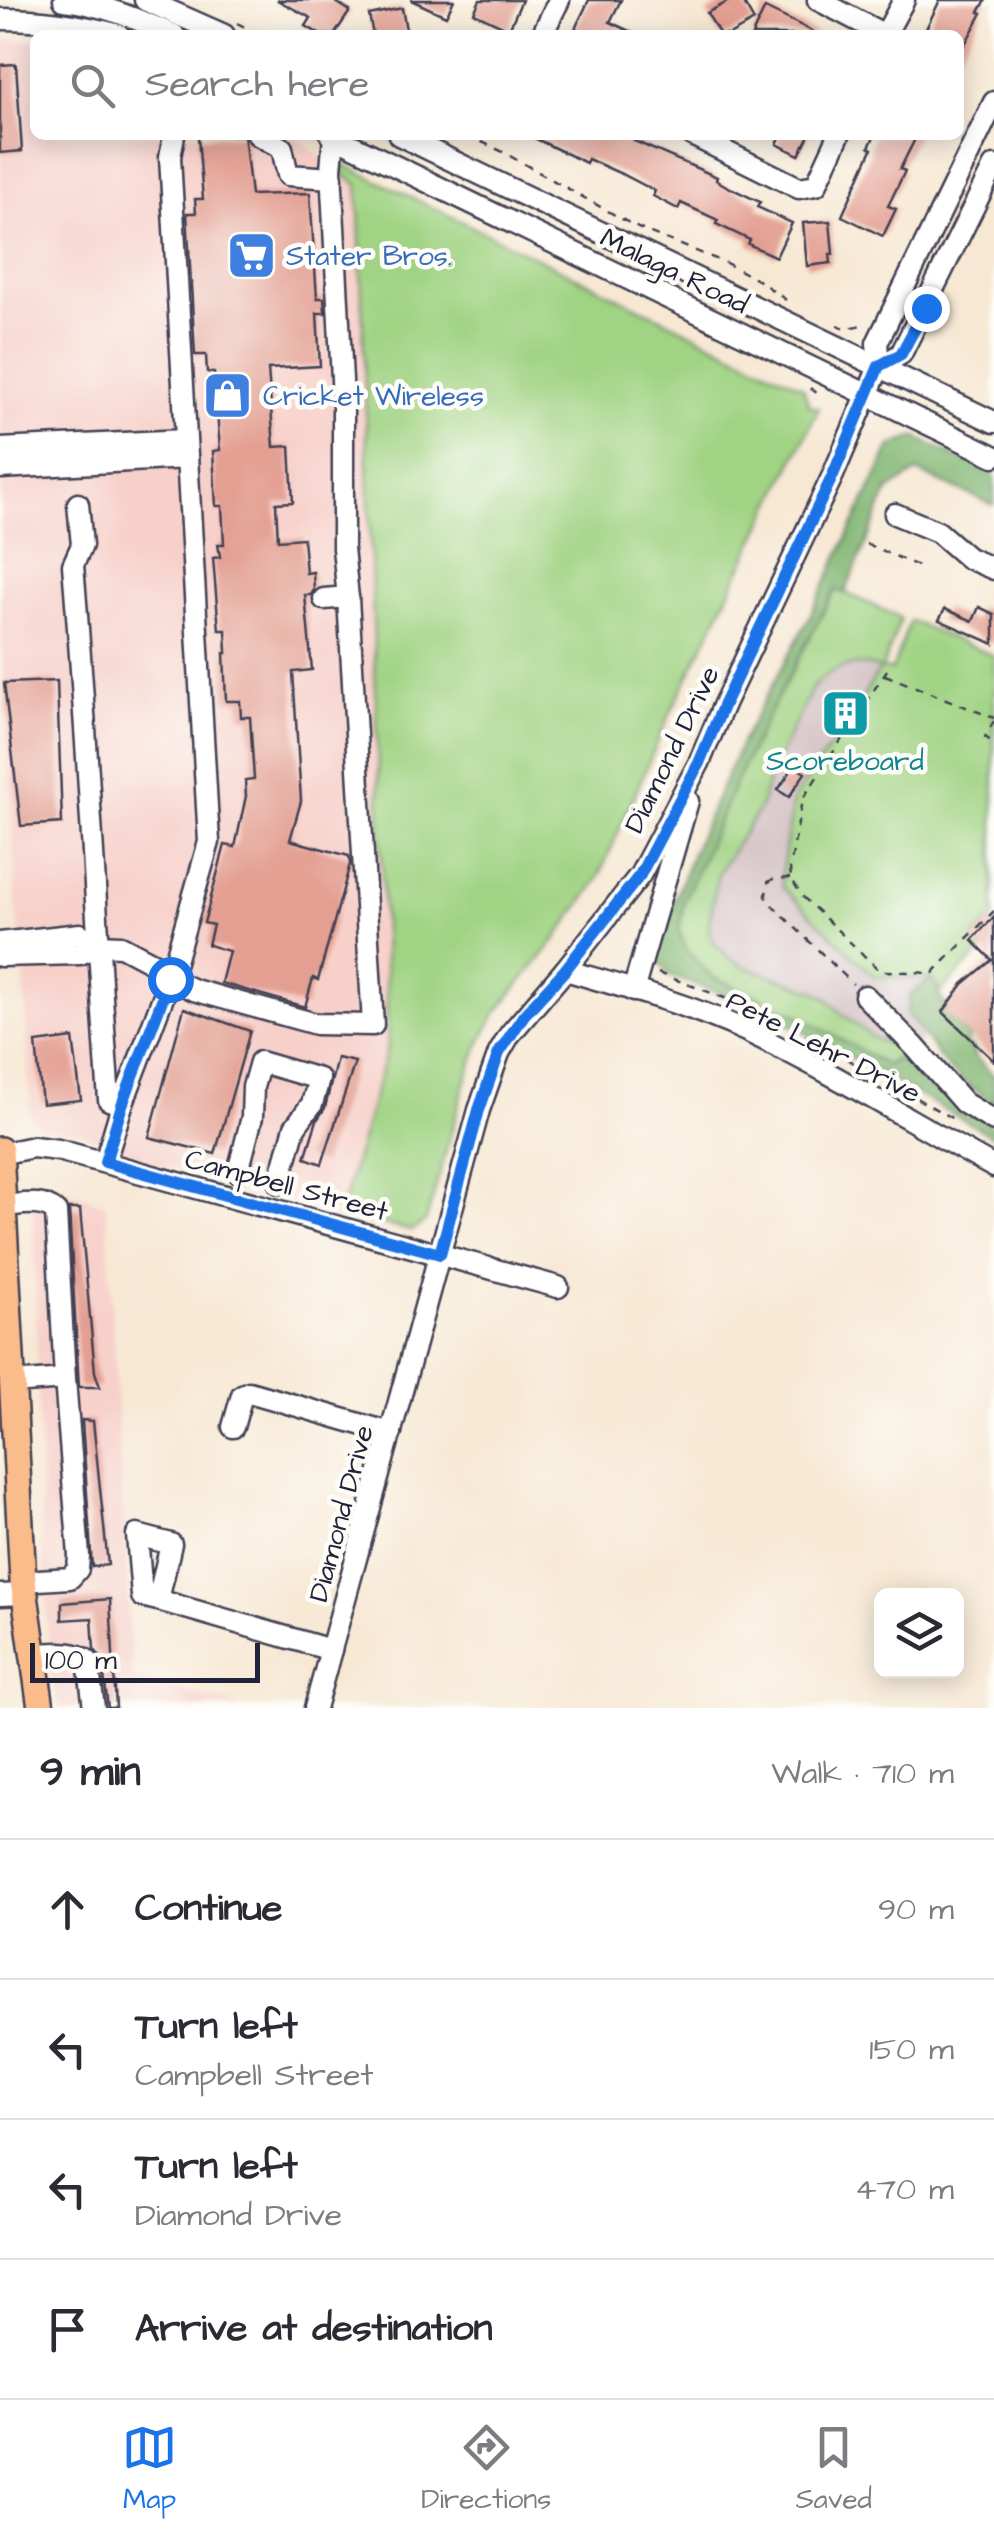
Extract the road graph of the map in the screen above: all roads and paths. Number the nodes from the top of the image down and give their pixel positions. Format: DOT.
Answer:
graph roads {
  1 [pos="64,0"];
  2 [pos="145,0"];
  3 [pos="559,0"];
  4 [pos="818,0"];
  5 [pos="904,0"];
  6 [pos="0,19"];
  7 [pos="102,30"];
  8 [pos="162,30"];
  9 [pos="213,30"];
  10 [pos="544,30"];
  11 [pos="875,30"];
  12 [pos="888,30"];
  13 [pos="994,102"];
  14 [pos="173,140"];
  15 [pos="267,140"];
  16 [pos="333,140"];
  17 [pos="341,140"];
  18 [pos="408,140"];
  19 [pos="478,140"];
  20 [pos="702,140"];
  21 [pos="837,140"];
  22 [pos="994,166"];
  23 [pos="332,178"];
  24 [pos="792,304"];
  25 [pos="828,321"];
  26 [pos="860,325"];
  27 [pos="879,366"];
  28 [pos="867,394"];
  29 [pos="994,422"];
  30 [pos="186,449"];
  31 [pos="0,450"];
  32 [pos="994,456"];
  33 [pos="0,468"];
  34 [pos="78,504"];
  35 [pos="894,514"];
  36 [pos="866,544"];
  37 [pos="918,566"];
  38 [pos="994,570"];
  39 [pos="348,597"];
  40 [pos="324,599"];
  41 [pos="994,720"];
  42 [pos="994,743"];
  43 [pos="699,763"];
  44 [pos="791,878"];
  45 [pos="994,911"];
  46 [pos="0,943"];
  47 [pos="98,945"];
  48 [pos="0,956"];
  49 [pos="565,970"];
  50 [pos="170,979"];
  51 [pos="632,990"];
  52 [pos="866,996"];
  53 [pos="122,1105"];
  54 [pos="994,1121"];
  55 [pos="0,1152"];
  56 [pos="105,1162"];
  57 [pos="994,1168"];
  58 [pos="238,1172"];
  59 [pos="279,1183"];
  60 [pos="2,1222"];
  61 [pos="440,1254"];
  62 [pos="558,1287"];
  63 [pos="65,1380"];
  64 [pos="12,1383"];
  65 [pos="233,1427"];
  66 [pos="391,1433"];
  67 [pos="9,1508"];
  68 [pos="16,1590"];
  69 [pos="158,1600"];
  70 [pos="332,1650"];
  71 [pos="32,1654"];
  72 [pos="41,1708"];
  73 [pos="94,1708"];
  74 [pos="316,1708"];
  1 -- 8 [label="street"];
  2 -- 9 [label="street"];
  3 -- 10 [label="street"];
  4 -- 11 [label="street"];
  5 -- 12 [label="street"];
  6 -- 7 [label="street"];
  13 -- 27 [label="street, Diamond Drive"];
  14 -- 30 [label="street"];
  15 -- 23 [label="street"];
  16 -- 23 [label="street"];
  17 -- 28 [label="street, Malaga Road"];
  18 -- 27 [label="street, Malaga Road"];
  19 -- 24 [label="path"];
  20 -- 21 [label="street"];
  22 -- 27 [label="street, Diamond Drive"];
  23 -- 39 [label="street"];
  25 -- 26 [label="path"];
  27 -- 28 [label="street, Diamond Drive"];
  27 -- 29 [label="street, Malaga Road"];
  28 -- 32 [label="street, Malaga Road"];
  28 -- 43 [label="street, Diamond Drive"];
  30 -- 31 [label="street"];
  30 -- 33 [label="street"];
  30 -- 50 [label="street"];
  34 -- 47 [label="street"];
  35 -- 38 [label="street"];
  36 -- 37 [label="path"];
  39 -- 40 [label="street"];
  39 -- 50 [label="street"];
  41 -- 42 [label="path"];
  41 -- 44 [label="path"];
  43 -- 49 [label="street, Diamond Drive"];
  43 -- 51 [label="street"];
  44 -- 45 [label="path"];
  44 -- 52 [label="path"];
  46 -- 47 [label="street"];
  47 -- 48 [label="street"];
  47 -- 50 [label="street"];
  47 -- 53 [label="street"];
  49 -- 51 [label="street, Pete Lehr Drive"];
  49 -- 61 [label="street, Diamond Drive"];
  50 -- 53 [label="street"];
  51 -- 57 [label="street, Pete Lehr Drive"];
  52 -- 54 [label="street"];
  53 -- 56 [label="street"];
  55 -- 56 [label="street, Campbell Street"];
  55 -- 60 [label="main road"];
  56 -- 61 [label="street, Campbell Street"];
  58 -- 59 [label="street"];
  60 -- 63 [label="street"];
  60 -- 64 [label="main road"];
  61 -- 62 [label="street, Campbell Street"];
  61 -- 66 [label="street, Diamond Drive"];
  63 -- 64 [label="street"];
  63 -- 68 [label="street"];
  64 -- 67 [label="main road"];
  65 -- 66 [label="street"];
  66 -- 70 [label="street, Diamond Drive"];
  67 -- 68 [label="main road"];
  68 -- 71 [label="main road"];
  69 -- 70 [label="street"];
  70 -- 74 [label="street, Diamond Drive"];
  71 -- 72 [label="main road"];
  71 -- 73 [label="street"];
}
